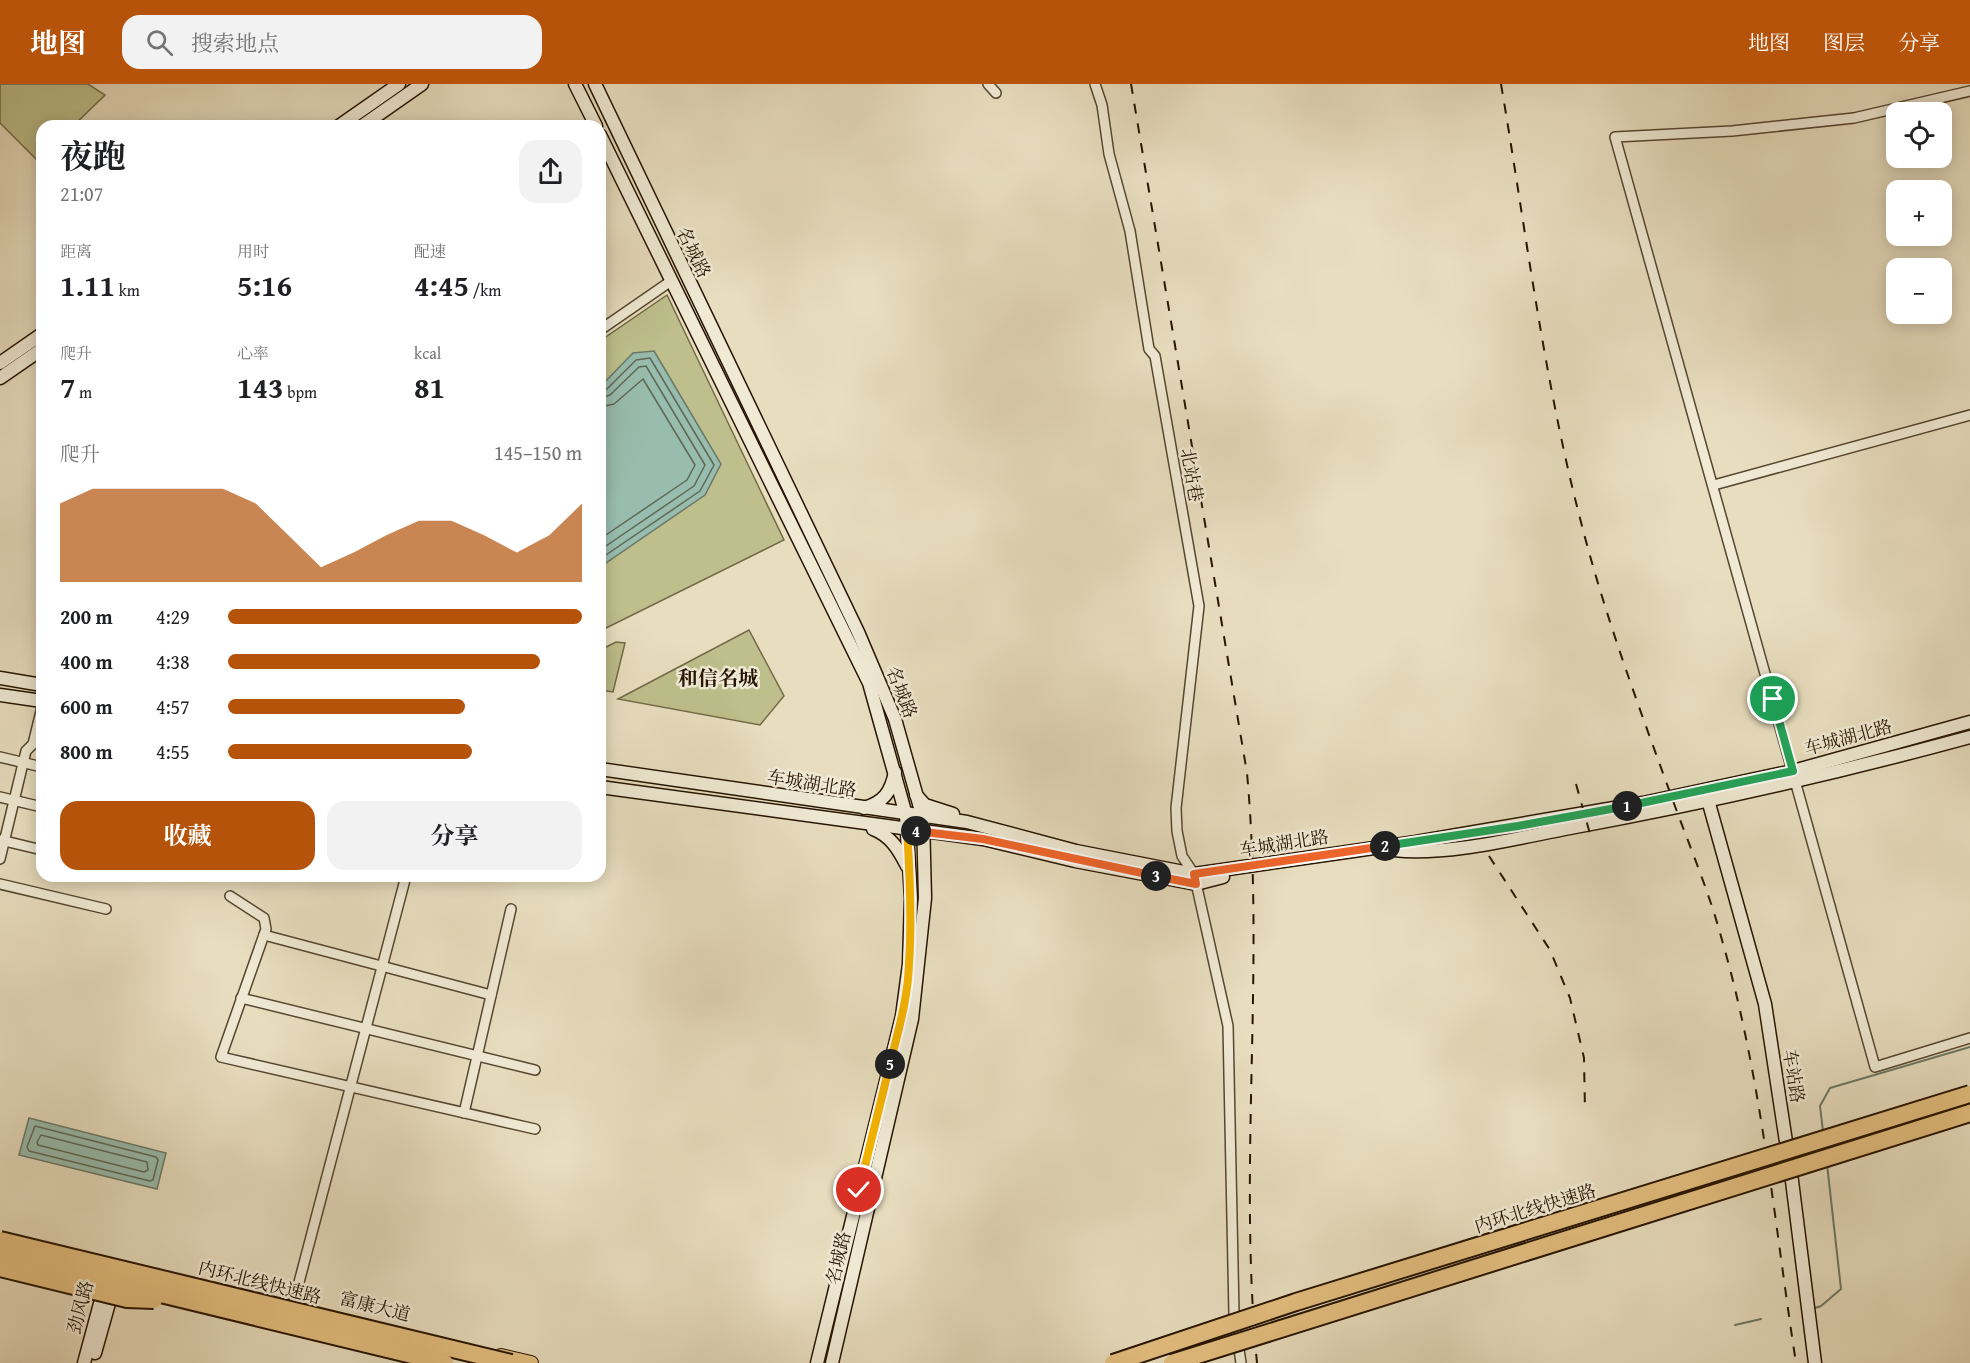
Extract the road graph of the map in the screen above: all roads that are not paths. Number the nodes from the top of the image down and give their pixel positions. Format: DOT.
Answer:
graph roads {
  1 [pos="399,84"];
  2 [pos="422,84"];
  3 [pos="575,84"];
  4 [pos="595,84"];
  5 [pos="988,84"];
  6 [pos="1095,84"];
  7 [pos="1970,91"];
  8 [pos="996,93"];
  9 [pos="348,120"];
  10 [pos="371,120"];
  11 [pos="593,120"];
  12 [pos="606,147"];
  13 [pos="672,281"];
  14 [pos="606,326"];
  15 [pos="36,338"];
  16 [pos="36,353"];
  17 [pos="0,363"];
  18 [pos="0,378"];
  19 [pos="1970,414"];
  20 [pos="1714,485"];
  21 [pos="0,678"];
  22 [pos="36,684"];
  23 [pos="0,695"];
  24 [pos="36,700"];
  25 [pos="1970,722"];
  26 [pos="36,732"];
  27 [pos="1970,736"];
  28 [pos="0,757"];
  29 [pos="23,762"];
  30 [pos="36,765"];
  31 [pos="606,770"];
  32 [pos="896,771"];
  33 [pos="1795,777"];
  34 [pos="606,788"];
  35 [pos="916,795"];
  36 [pos="0,797"];
  37 [pos="1708,800"];
  38 [pos="14,801"];
  39 [pos="36,806"];
  40 [pos="861,808"];
  41 [pos="906,815"];
  42 [pos="923,818"];
  43 [pos="861,824"];
  44 [pos="907,830"];
  45 [pos="924,832"];
  46 [pos="950,835"];
  47 [pos="2,840"];
  48 [pos="36,848"];
  49 [pos="1076,851"];
  50 [pos="0,859"];
  51 [pos="924,865"];
  52 [pos="910,870"];
  53 [pos="1195,879"];
  54 [pos="404,882"];
  55 [pos="0,884"];
  56 [pos="230,896"];
  57 [pos="106,909"];
  58 [pos="511,909"];
  59 [pos="264,935"];
  60 [pos="382,966"];
  61 [pos="491,996"];
  62 [pos="241,998"];
  63 [pos="366,1027"];
  64 [pos="1970,1038"];
  65 [pos="477,1056"];
  66 [pos="535,1070"];
  67 [pos="351,1086"];
  68 [pos="1970,1094"];
  69 [pos="464,1113"];
  70 [pos="1970,1113"];
  71 [pos="535,1130"];
  72 [pos="0,1228"];
  73 [pos="0,1234"];
  74 [pos="0,1240"];
  75 [pos="0,1254"];
  76 [pos="0,1260"];
  77 [pos="115,1262"];
  78 [pos="0,1268"];
  79 [pos="109,1287"];
  80 [pos="293,1305"];
  81 [pos="246,1307"];
  82 [pos="84,1363"];
  83 [pos="92,1363"];
  84 [pos="421,1363"];
  85 [pos="445,1363"];
  86 [pos="511,1363"];
  87 [pos="531,1363"];
  88 [pos="817,1363"];
  89 [pos="831,1363"];
  90 [pos="1113,1363"];
  91 [pos="1172,1363"];
  92 [pos="1241,1363"];
  93 [pos="1815,1363"];
  1 -- 9 [label="main road"];
  2 -- 10 [label="main road"];
  3 -- 11 [label="main road"];
  4 -- 35 [label="main road, 名城路"];
  5 -- 8 [label="street"];
  6 -- 53 [label="street, 北站巷"];
  7 -- 20 [label="street"];
  12 -- 13 [label="main road, 名城路"];
  13 -- 14 [label="street"];
  13 -- 32 [label="main road, 名城路"];
  15 -- 17 [label="main road"];
  16 -- 18 [label="main road"];
  19 -- 20 [label="street"];
  20 -- 33 [label="street"];
  21 -- 22 [label="main road"];
  23 -- 24 [label="main road"];
  25 -- 33 [label="main road, 车城湖北路"];
  26 -- 29 [label="street"];
  27 -- 33 [label="main road, 车城湖北路"];
  28 -- 29 [label="street"];
  29 -- 30 [label="street"];
  29 -- 38 [label="street"];
  31 -- 40 [label="main road, 车城湖北路"];
  32 -- 40 [label="main road"];
  32 -- 41 [label="main road, 名城路"];
  33 -- 37 [label="main road, 车城湖北路"];
  33 -- 53 [label="main road, 车城湖北路"];
  33 -- 64 [label="street"];
  34 -- 43 [label="main road, 车城湖北路"];
  35 -- 42 [label="main road, 名城路"];
  35 -- 49 [label="main road"];
  36 -- 38 [label="street"];
  37 -- 53 [label="main road, 车城湖北路"];
  37 -- 93 [label="main road, 车站路"];
  38 -- 39 [label="street"];
  38 -- 47 [label="street"];
  40 -- 41 [label="main road, 车城湖北路"];
  41 -- 42 [label="main road, 车城湖北路"];
  41 -- 44 [label="main road, 名城路"];
  42 -- 45 [label="main road, 名城路"];
  42 -- 49 [label="main road, 车城湖北路"];
  43 -- 44 [label="main road, 车城湖北路"];
  43 -- 52 [label="main road"];
  44 -- 45 [label="main road, 车城湖北路"];
  44 -- 52 [label="main road, 名城路"];
  45 -- 46 [label="main road, 车城湖北路"];
  45 -- 51 [label="main road, 名城路"];
  46 -- 51 [label="main road"];
  46 -- 53 [label="main road, 车城湖北路"];
  47 -- 48 [label="street"];
  47 -- 50 [label="street"];
  49 -- 53 [label="main road, 车城湖北路"];
  51 -- 89 [label="main road, 名城路"];
  52 -- 88 [label="main road, 名城路"];
  53 -- 92 [label="street, 北站巷"];
  54 -- 60 [label="street"];
  55 -- 57 [label="street"];
  56 -- 59 [label="street"];
  58 -- 61 [label="street"];
  59 -- 60 [label="street"];
  59 -- 62 [label="street"];
  60 -- 61 [label="street"];
  60 -- 63 [label="street"];
  61 -- 65 [label="street"];
  62 -- 63 [label="street"];
  62 -- 67 [label="street"];
  63 -- 65 [label="street"];
  63 -- 67 [label="street"];
  65 -- 66 [label="street"];
  65 -- 69 [label="street"];
  67 -- 69 [label="street"];
  67 -- 80 [label="street"];
  68 -- 90 [label="highway, 内环北线快速路, bridge"];
  69 -- 71 [label="street"];
  70 -- 91 [label="highway, 内环北线快速路, bridge"];
  72 -- 81 [label="highway, bridge"];
  73 -- 77 [label="main road, 富康大道"];
  74 -- 81 [label="highway, 内环北线快速路, bridge"];
  75 -- 81 [label="highway, 内环北线快速路, bridge"];
  76 -- 79 [label="main road"];
  77 -- 79 [label="main road, 劲风路"];
  77 -- 80 [label="main road, 富康大道"];
  78 -- 81 [label="highway, bridge"];
  79 -- 82 [label="main road, 劲风路"];
  79 -- 83 [label="main road, 劲风路"];
  79 -- 84 [label="main road"];
  80 -- 87 [label="main road, 富康大道"];
  81 -- 85 [label="highway, 内环北线快速路, bridge"];
  81 -- 86 [label="highway, 内环北线快速路, bridge"];
}
